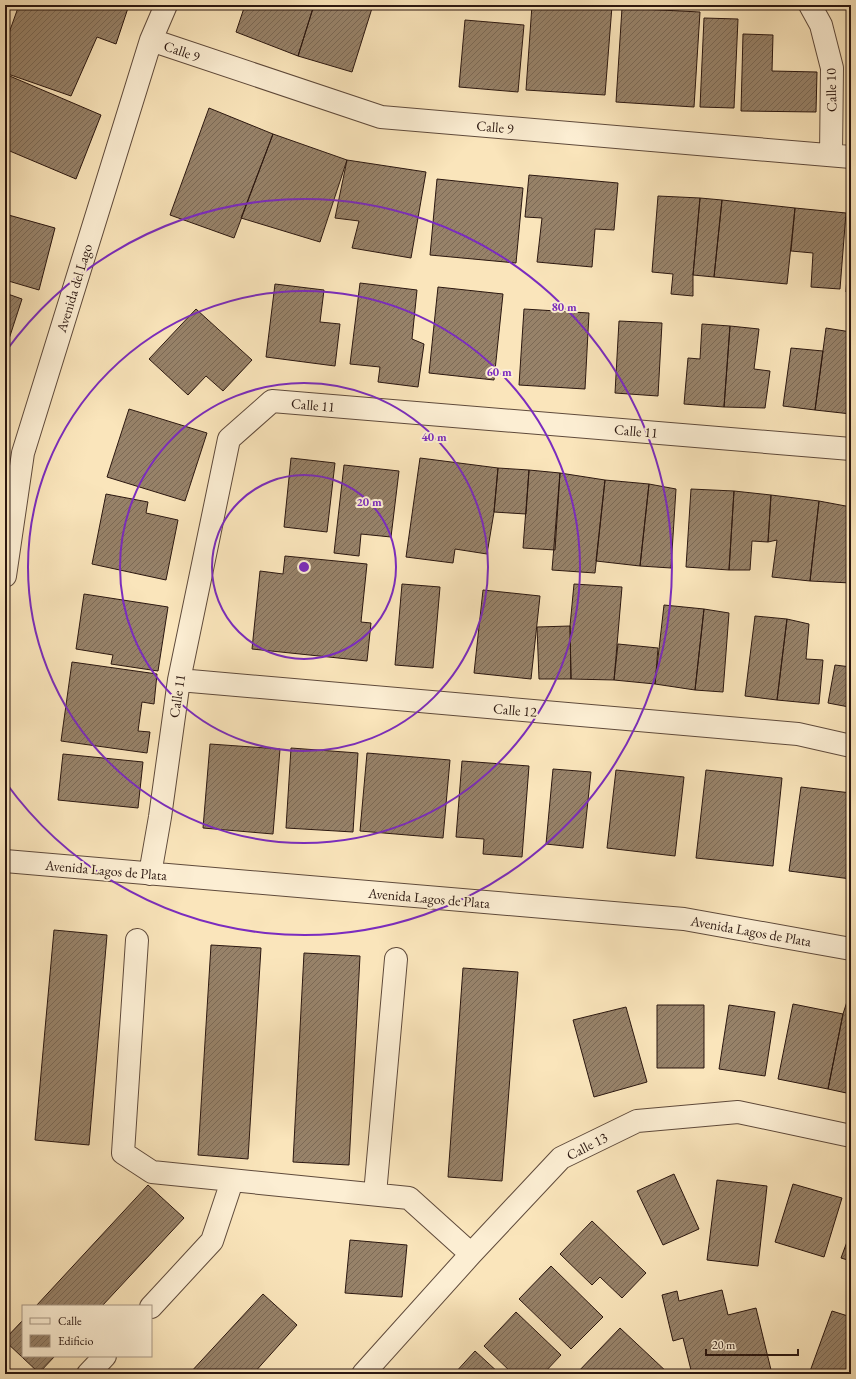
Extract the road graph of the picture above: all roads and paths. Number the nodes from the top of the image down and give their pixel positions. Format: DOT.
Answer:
graph roads {
  1 [pos="166,5"];
  2 [pos="810,5"];
  3 [pos="151,40"];
  4 [pos="841,156"];
  5 [pos="851,449"];
  6 [pos="5,576"];
  7 [pos="179,680"];
  8 [pos="851,746"];
  9 [pos="5,861"];
  10 [pos="150,874"];
  11 [pos="137,940"];
  12 [pos="851,949"];
  13 [pos="396,959"];
  14 [pos="851,1136"];
  15 [pos="232,1181"];
  16 [pos="375,1194"];
  17 [pos="471,1254"];
  18 [pos="152,1305"];
  19 [pos="104,1357"];
  20 [pos="88,1374"];
  21 [pos="363,1374"];
  1 -- 3 [label="street, Avenida del Lago"];
  2 -- 4 [label="street, Calle 10"];
  3 -- 4 [label="street, Calle 9"];
  3 -- 6 [label="street, Avenida del Lago"];
  5 -- 7 [label="street, Calle 11"];
  7 -- 8 [label="street, Calle 12"];
  7 -- 10 [label="street, Calle 11"];
  9 -- 10 [label="street, Avenida Lagos de Plata"];
  10 -- 12 [label="street, Avenida Lagos de Plata"];
  11 -- 15 [label="street"];
  13 -- 16 [label="street"];
  14 -- 17 [label="street, Calle 13"];
  15 -- 16 [label="street"];
  15 -- 18 [label="street"];
  16 -- 17 [label="street"];
  17 -- 21 [label="street, Calle 13"];
  19 -- 20 [label="street"];
}
